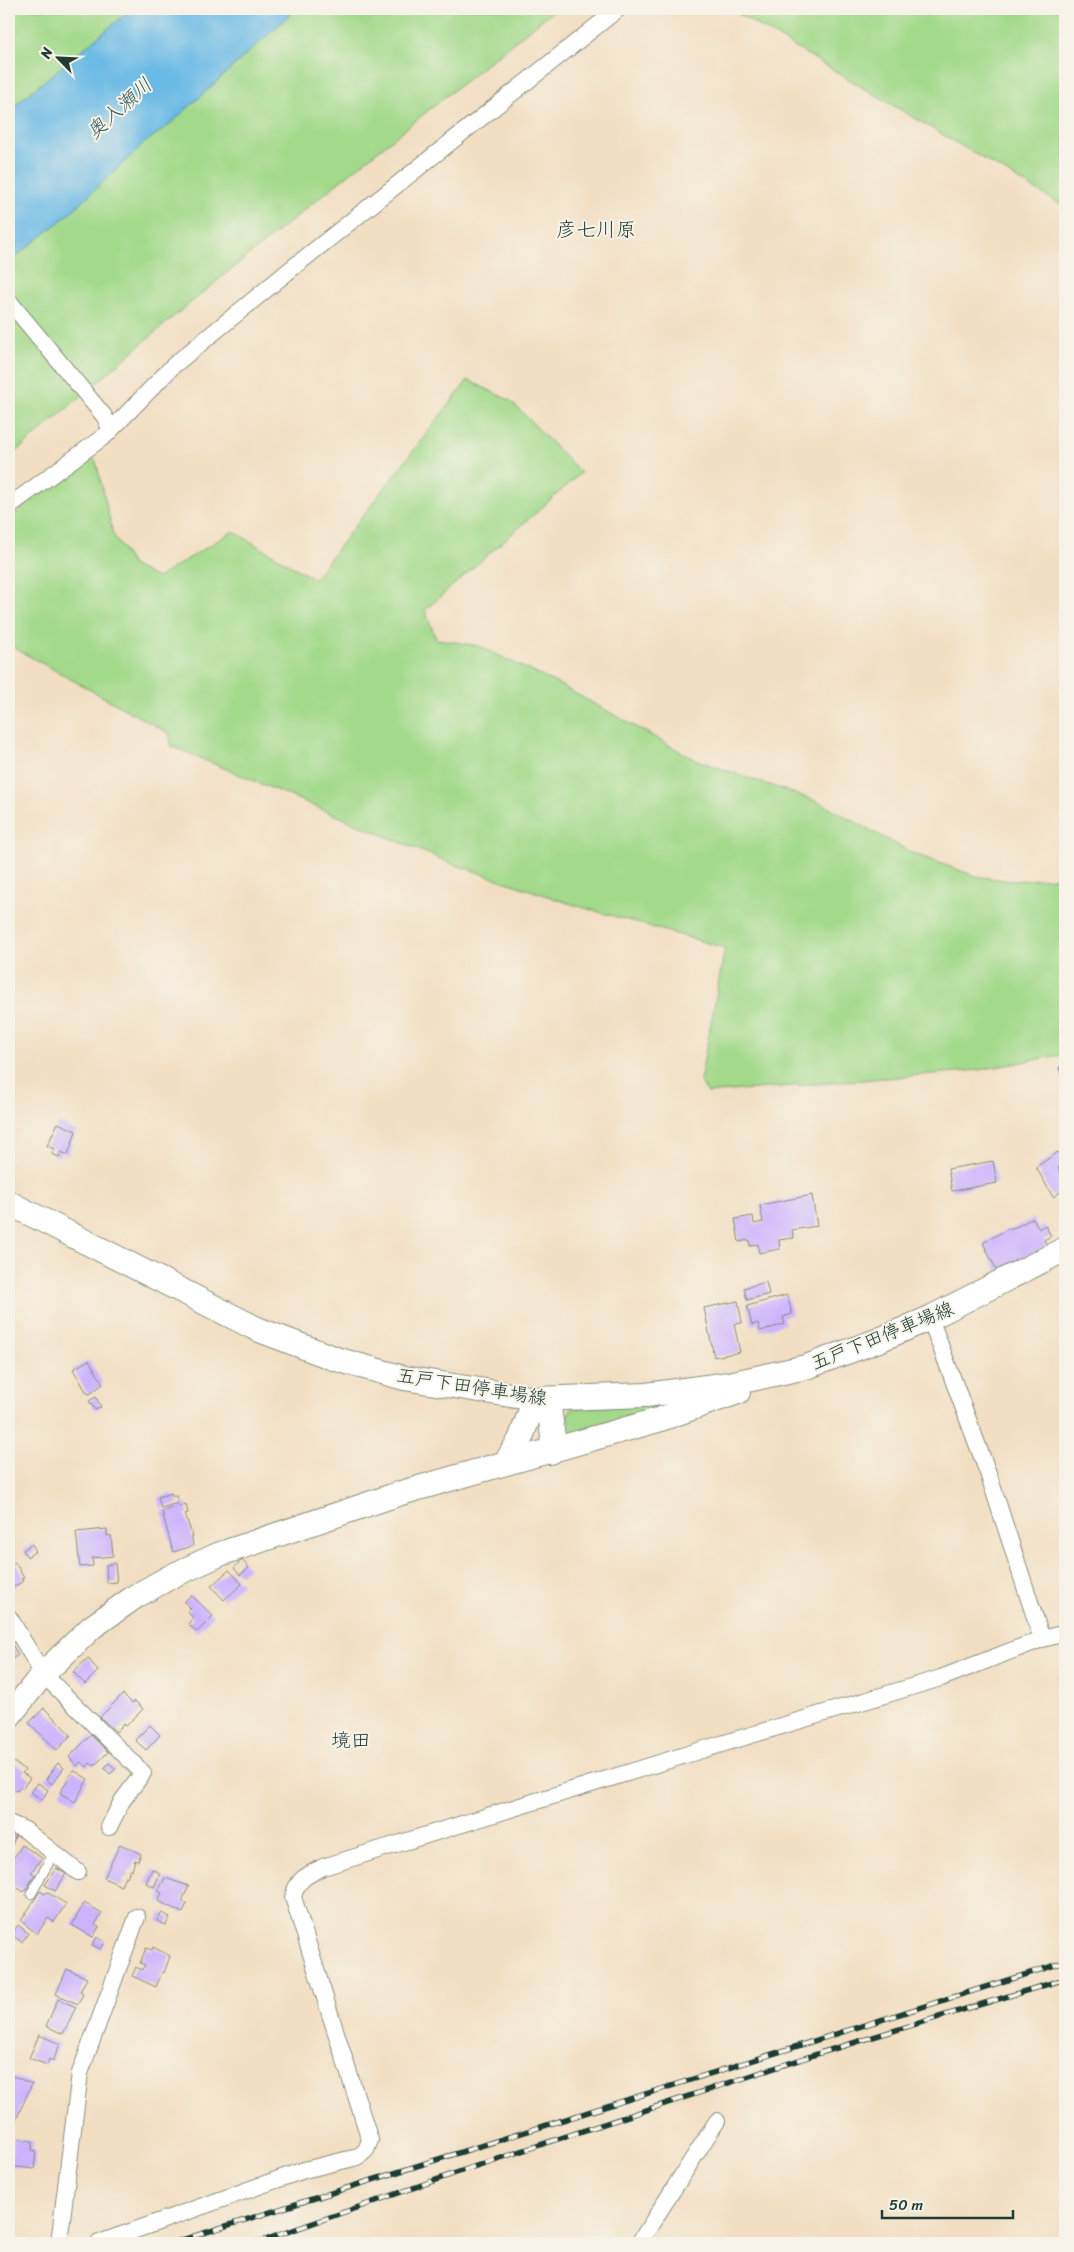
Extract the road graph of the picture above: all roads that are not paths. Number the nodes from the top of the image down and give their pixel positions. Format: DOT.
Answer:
graph roads {
  1 [pos="618,9"];
  2 [pos="9,301"];
  3 [pos="108,423"];
  4 [pos="9,506"];
  5 [pos="9,1203"];
  6 [pos="1065,1249"];
  7 [pos="930,1318"];
  8 [pos="765,1376"];
  9 [pos="541,1399"];
  10 [pos="551,1452"];
  11 [pos="506,1462"];
  12 [pos="9,1617"];
  13 [pos="1065,1633"];
  14 [pos="1042,1639"];
  15 [pos="43,1674"];
  16 [pos="9,1716"];
  17 [pos="9,1822"];
  18 [pos="109,1827"];
  19 [pos="54,1854"];
  20 [pos="78,1872"];
  21 [pos="31,1894"];
  22 [pos="137,1917"];
  23 [pos="717,2121"];
  24 [pos="58,2243"];
  25 [pos="99,2243"];
  26 [pos="639,2243"];
  1 -- 3 [label="street"];
  2 -- 3 [label="street"];
  3 -- 4 [label="street"];
  5 -- 9 [label="main road, 五戸下田停車場線"];
  6 -- 7 [label="main road, 五戸下田停車場線"];
  7 -- 8 [label="main road, 五戸下田停車場線"];
  7 -- 14 [label="street"];
  8 -- 9 [label="main road, 五戸下田停車場線"];
  8 -- 10 [label="main road"];
  9 -- 10 [label="main road"];
  9 -- 11 [label="main road"];
  10 -- 11 [label="main road"];
  11 -- 15 [label="main road"];
  12 -- 15 [label="street"];
  13 -- 14 [label="street"];
  14 -- 25 [label="street"];
  15 -- 16 [label="main road"];
  15 -- 18 [label="street"];
  17 -- 19 [label="street"];
  19 -- 20 [label="street"];
  19 -- 21 [label="lane"];
  22 -- 24 [label="street"];
  23 -- 26 [label="street"];
}
